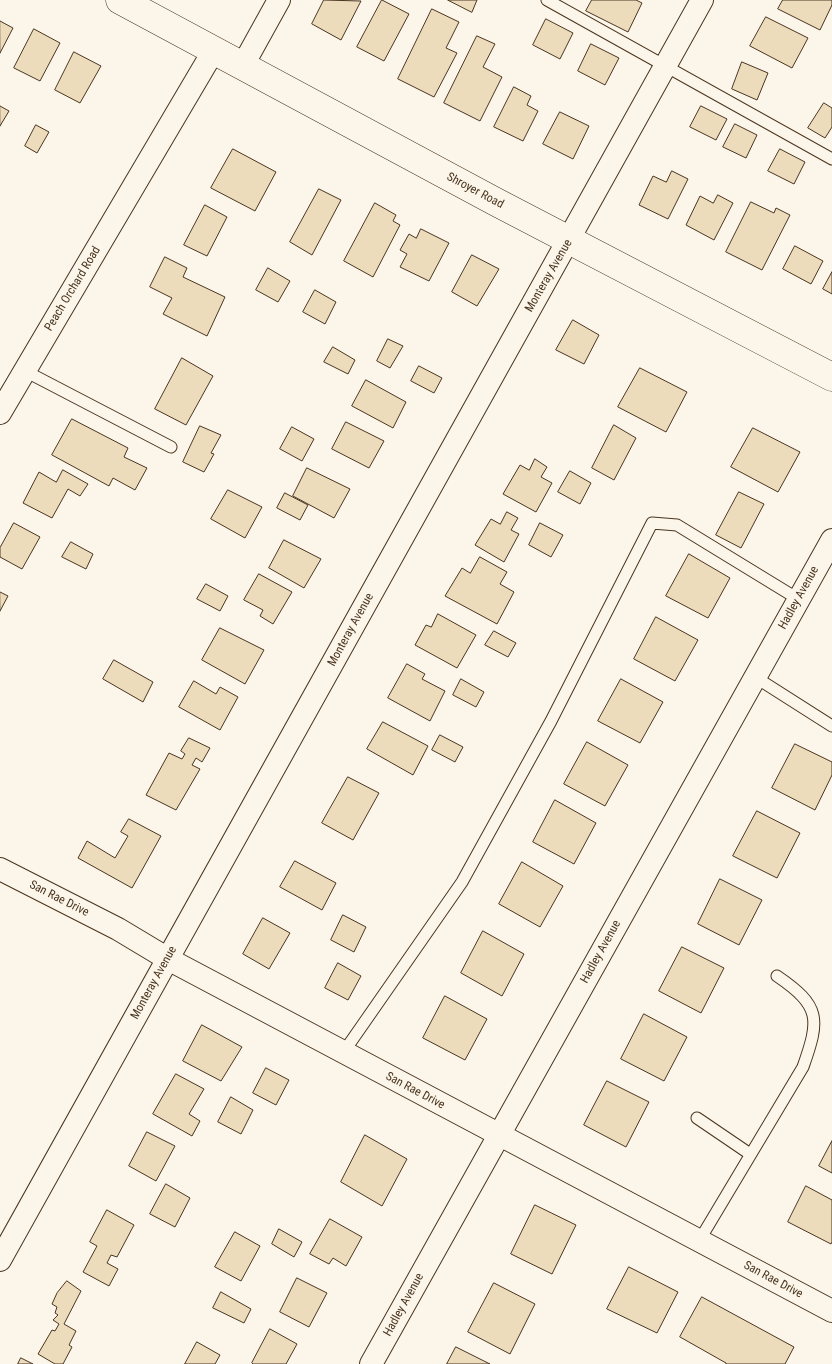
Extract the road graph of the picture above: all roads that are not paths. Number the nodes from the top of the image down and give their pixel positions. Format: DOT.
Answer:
graph roads {
  1 [pos="120,0"];
  2 [pos="279,0"];
  3 [pos="547,0"];
  4 [pos="702,0"];
  5 [pos="214,50"];
  6 [pos="242,65"];
  7 [pos="665,67"];
  8 [pos="830,155"];
  9 [pos="570,240"];
  10 [pos="25,371"];
  11 [pos="832,377"];
  12 [pos="0,413"];
  13 [pos="171,447"];
  14 [pos="832,540"];
  15 [pos="798,600"];
  16 [pos="755,677"];
  17 [pos="832,726"];
  18 [pos="0,869"];
  19 [pos="168,959"];
  20 [pos="777,976"];
  21 [pos="343,1053"];
  22 [pos="697,1118"];
  23 [pos="498,1135"];
  24 [pos="750,1154"];
  25 [pos="698,1241"];
  26 [pos="0,1260"];
  27 [pos="832,1311"];
  28 [pos="371,1364"];
  1 -- 5 [label="main road, Shroyer Road"];
  2 -- 6 [label="street"];
  3 -- 7 [label="lane"];
  4 -- 7 [label="street, Monteray Avenue"];
  5 -- 6 [label="main road, Shroyer Road"];
  5 -- 10 [label="street, Peach Orchard Road"];
  6 -- 9 [label="main road, Shroyer Road"];
  7 -- 8 [label="lane"];
  7 -- 9 [label="street, Monteray Avenue"];
  9 -- 11 [label="main road, Shroyer Road"];
  9 -- 19 [label="street, Monteray Avenue"];
  10 -- 12 [label="street, Peach Orchard Road"];
  10 -- 13 [label="lane"];
  14 -- 15 [label="street, Hadley Avenue"];
  15 -- 16 [label="street, Hadley Avenue"];
  15 -- 21 [label="lane"];
  16 -- 17 [label="lane"];
  16 -- 23 [label="street, Hadley Avenue"];
  18 -- 19 [label="street, San Rae Drive"];
  19 -- 21 [label="street, San Rae Drive"];
  19 -- 26 [label="street, Monteray Avenue"];
  20 -- 24 [label="lane"];
  21 -- 23 [label="street, San Rae Drive"];
  22 -- 24 [label="lane"];
  23 -- 25 [label="street, San Rae Drive"];
  23 -- 28 [label="street, Hadley Avenue"];
  24 -- 25 [label="lane"];
  25 -- 27 [label="street, San Rae Drive"];
}
